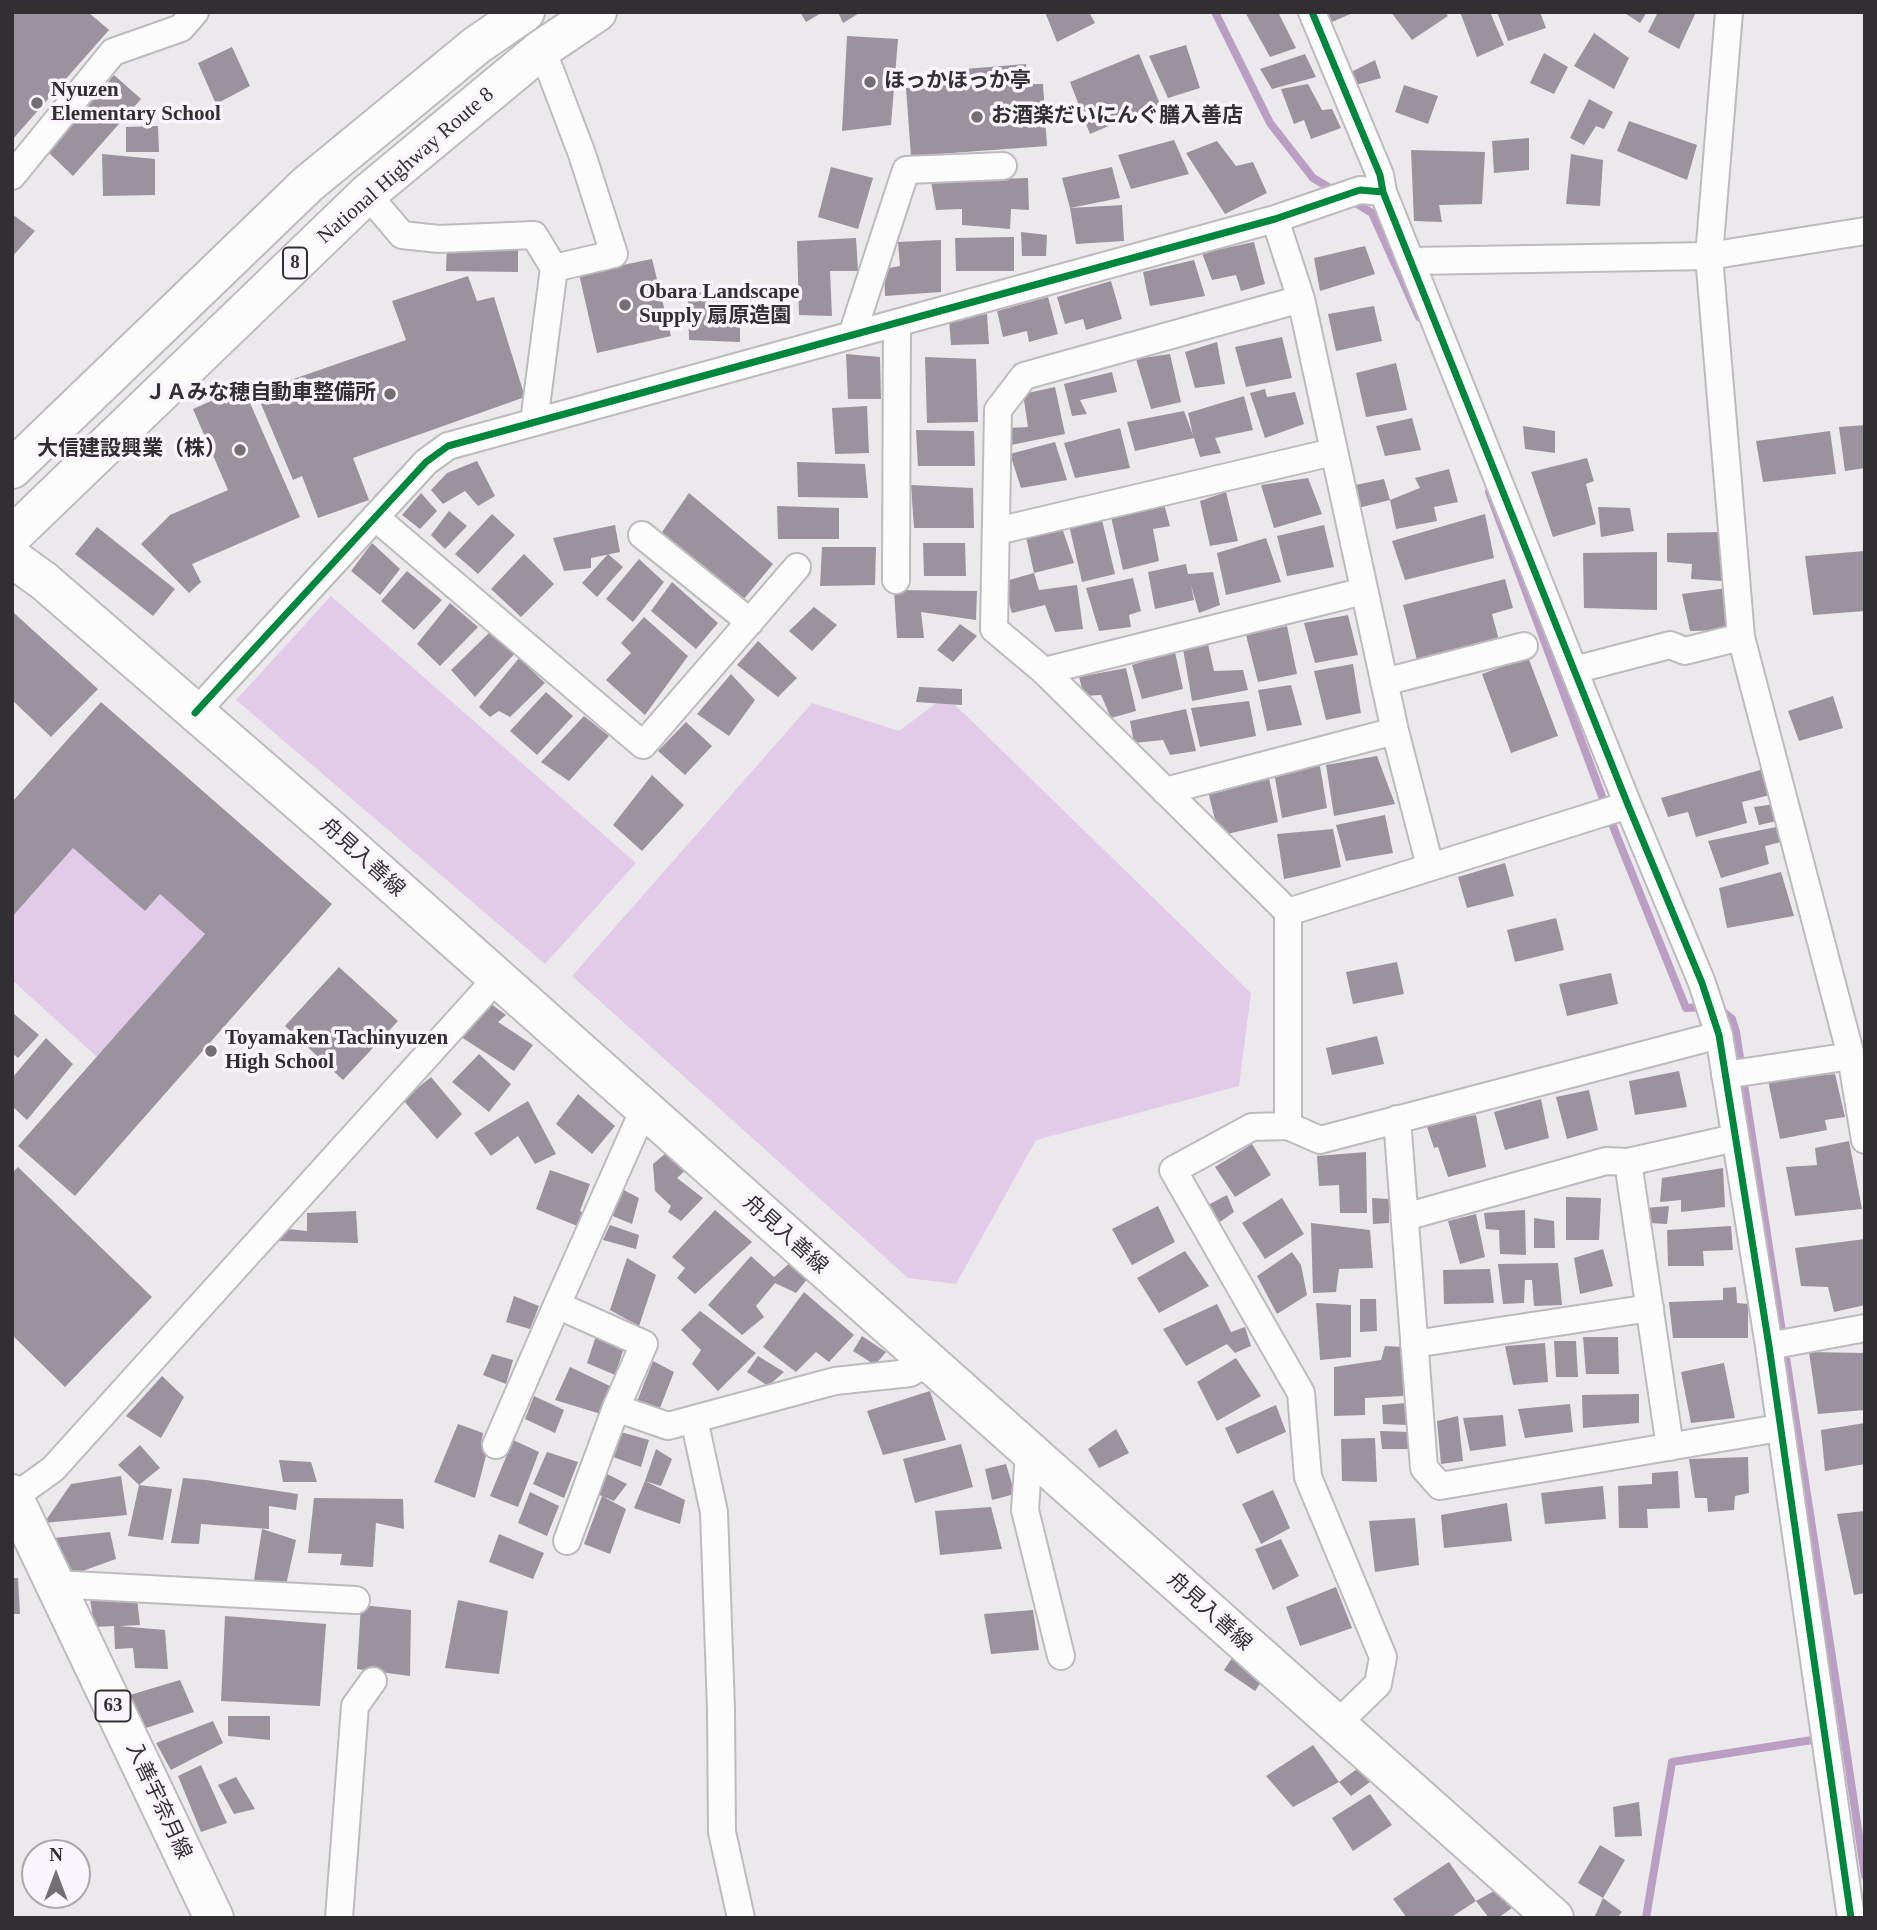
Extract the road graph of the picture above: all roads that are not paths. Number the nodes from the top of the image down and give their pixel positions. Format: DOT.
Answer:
graph roads {
  1 [pos="195,12"];
  2 [pos="525,12"];
  3 [pos="597,12"];
  4 [pos="1312,12"];
  5 [pos="1729,12"];
  6 [pos="542,49"];
  7 [pos="1003,166"];
  8 [pos="12,176"];
  9 [pos="1382,192"];
  10 [pos="367,194"];
  11 [pos="1275,219"];
  12 [pos="1865,231"];
  13 [pos="1709,256"];
  14 [pos="1412,261"];
  15 [pos="554,268"];
  16 [pos="1301,299"];
  17 [pos="897,323"];
  18 [pos="852,335"];
  19 [pos="534,422"];
  20 [pos="1333,452"];
  21 [pos="12,469"];
  22 [pos="375,517"];
  23 [pos="997,531"];
  24 [pos="642,535"];
  25 [pos="12,536"];
  26 [pos="12,558"];
  27 [pos="797,567"];
  28 [pos="896,580"];
  29 [pos="1364,591"];
  30 [pos="750,622"];
  31 [pos="1741,637"];
  32 [pos="1524,646"];
  33 [pos="1574,670"];
  34 [pos="1044,671"];
  35 [pos="1384,682"];
  36 [pos="195,713"];
  37 [pos="1395,730"];
  38 [pos="1165,791"];
  39 [pos="1628,805"];
  40 [pos="1430,866"];
  41 [pos="1287,912"];
  42 [pos="497,978"];
  43 [pos="1719,1035"];
  44 [pos="1852,1056"];
  45 [pos="1725,1075"];
  46 [pos="644,1109"];
  47 [pos="1397,1119"];
  48 [pos="1288,1126"];
  49 [pos="1864,1129"];
  50 [pos="1735,1138"];
  51 [pos="1628,1162"];
  52 [pos="1405,1217"];
  53 [pos="557,1305"];
  54 [pos="1650,1308"];
  55 [pos="1865,1328"];
  56 [pos="1414,1344"];
  57 [pos="1769,1346"];
  58 [pos="929,1363"];
  59 [pos="616,1408"];
  60 [pos="694,1419"];
  61 [pos="1779,1428"];
  62 [pos="496,1445"];
  63 [pos="1670,1447"];
  64 [pos="1029,1452"];
  65 [pos="13,1496"];
  66 [pos="567,1541"];
  67 [pos="54,1584"];
  68 [pos="356,1600"];
  69 [pos="1061,1656"];
  70 [pos="373,1681"];
  71 [pos="1336,1725"];
  72 [pos="214,1918"];
  73 [pos="339,1918"];
  74 [pos="741,1918"];
  75 [pos="1553,1918"];
  76 [pos="1851,1918"];
  1 -- 8 [label="street"];
  2 -- 21 [label="main road, 8"];
  3 -- 6 [label="main road, National Highway Route 8 / 8"];
  4 -- 9 [label="street"];
  5 -- 13 [label="street"];
  6 -- 10 [label="main road, National Highway Route 8 / 8"];
  6 -- 15 [label="street"];
  7 -- 18 [label="street"];
  9 -- 11 [label="street"];
  9 -- 14 [label="street"];
  10 -- 15 [label="street"];
  10 -- 25 [label="main road, National Highway Route 8 / 8"];
  11 -- 16 [label="street"];
  11 -- 17 [label="street"];
  12 -- 13 [label="street"];
  13 -- 14 [label="street"];
  13 -- 31 [label="street"];
  14 -- 33 [label="street"];
  15 -- 19 [label="street"];
  16 -- 20 [label="street"];
  16 -- 23 [label="street"];
  17 -- 18 [label="street"];
  17 -- 28 [label="street"];
  18 -- 19 [label="street"];
  19 -- 22 [label="street"];
  20 -- 23 [label="street"];
  20 -- 29 [label="street"];
  22 -- 30 [label="street"];
  22 -- 36 [label="street"];
  23 -- 34 [label="street"];
  24 -- 30 [label="street"];
  26 -- 36 [label="main road, 舟見入善線"];
  27 -- 30 [label="street"];
  29 -- 34 [label="street"];
  29 -- 35 [label="street"];
  31 -- 33 [label="street"];
  31 -- 44 [label="street"];
  32 -- 35 [label="street"];
  33 -- 39 [label="street"];
  34 -- 38 [label="street"];
  35 -- 37 [label="street"];
  36 -- 42 [label="main road, 舟見入善線"];
  37 -- 38 [label="street"];
  37 -- 40 [label="street"];
  38 -- 41 [label="street"];
  39 -- 40 [label="street"];
  39 -- 43 [label="street"];
  40 -- 41 [label="street"];
  41 -- 48 [label="street"];
  42 -- 46 [label="main road, 舟見入善線"];
  42 -- 65 [label="street"];
  43 -- 45 [label="street"];
  43 -- 47 [label="street"];
  44 -- 45 [label="street"];
  44 -- 49 [label="street"];
  45 -- 50 [label="street"];
  46 -- 53 [label="street"];
  46 -- 58 [label="main road, 舟見入善線"];
  47 -- 48 [label="street"];
  47 -- 52 [label="street"];
  48 -- 71 [label="street"];
  50 -- 51 [label="street"];
  50 -- 57 [label="street"];
  51 -- 52 [label="street"];
  51 -- 54 [label="street"];
  52 -- 56 [label="street"];
  53 -- 59 [label="street"];
  53 -- 62 [label="street"];
  54 -- 56 [label="street"];
  54 -- 63 [label="street"];
  55 -- 57 [label="street"];
  56 -- 63 [label="street"];
  57 -- 61 [label="street"];
  58 -- 60 [label="street"];
  58 -- 64 [label="main road, 舟見入善線"];
  59 -- 60 [label="street"];
  59 -- 66 [label="street"];
  60 -- 74 [label="street"];
  61 -- 63 [label="street"];
  61 -- 76 [label="street"];
  64 -- 69 [label="street"];
  64 -- 71 [label="main road, 舟見入善線"];
  65 -- 67 [label="main road, 入善宇奈月線 / 63"];
  67 -- 68 [label="street"];
  67 -- 72 [label="main road, 入善宇奈月線 / 63"];
  70 -- 73 [label="street"];
  71 -- 75 [label="main road, 舟見入善線"];
}
